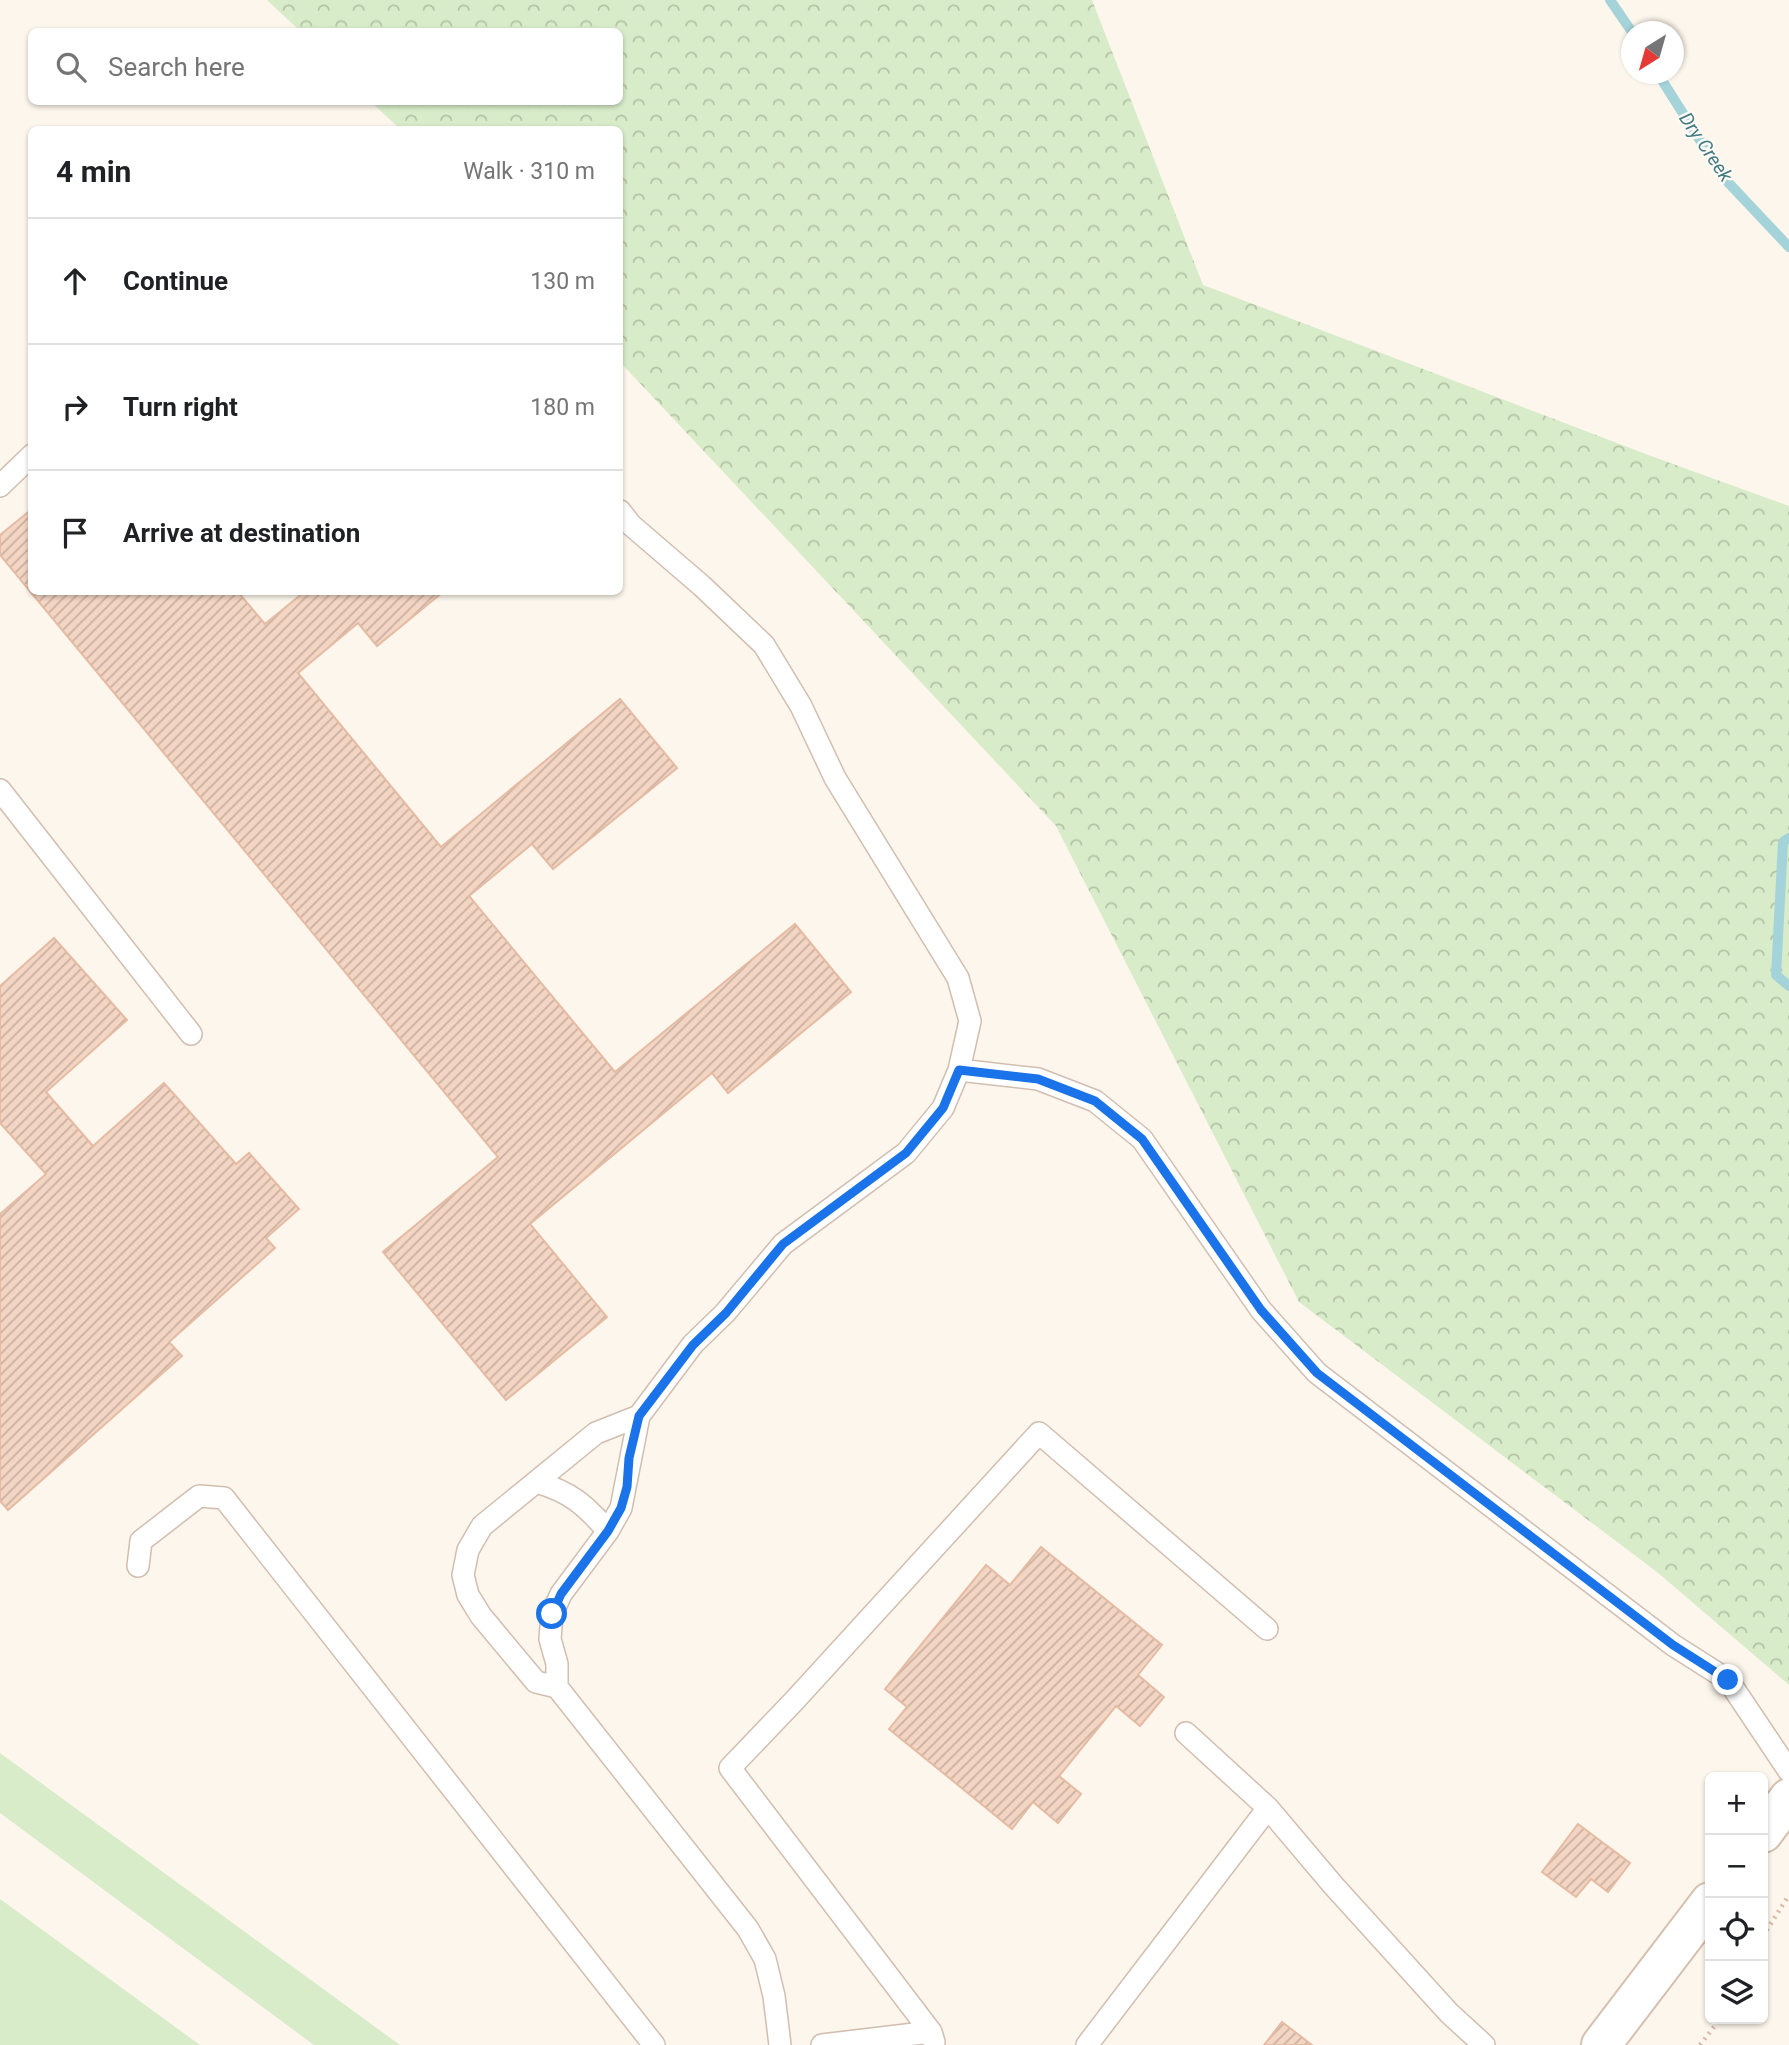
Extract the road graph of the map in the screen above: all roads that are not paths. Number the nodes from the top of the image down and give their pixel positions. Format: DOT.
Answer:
graph roads {
  1 [pos="28,459"];
  2 [pos="0,486"];
  3 [pos="623,515"];
  4 [pos="0,790"];
  5 [pos="191,1034"];
  6 [pos="959,1070"];
  7 [pos="639,1416"];
  8 [pos="536,1482"];
  9 [pos="608,1531"];
  10 [pos="138,1566"];
  11 [pos="1267,1629"];
  12 [pos="557,1687"];
  13 [pos="1186,1733"];
  14 [pos="1789,1771"];
  15 [pos="1789,1798"];
  16 [pos="1268,1808"];
  17 [pos="1768,1825"];
  18 [pos="1705,1909"];
  19 [pos="933,2038"];
  20 [pos="654,2045"];
  21 [pos="780,2045"];
  22 [pos="822,2045"];
  23 [pos="1087,2045"];
  24 [pos="1485,2045"];
  25 [pos="1601,2045"];
  1 -- 2 [label="lane"];
  3 -- 6 [label="lane"];
  4 -- 5 [label="lane"];
  6 -- 7 [label="lane"];
  6 -- 14 [label="lane"];
  7 -- 8 [label="lane"];
  7 -- 9 [label="lane"];
  8 -- 9 [label="lane"];
  8 -- 12 [label="lane"];
  9 -- 12 [label="lane"];
  10 -- 20 [label="lane"];
  11 -- 19 [label="lane"];
  12 -- 21 [label="lane"];
  13 -- 16 [label="lane"];
  15 -- 17 [label="street"];
  16 -- 23 [label="lane"];
  16 -- 24 [label="lane"];
  18 -- 25 [label="street"];
  19 -- 22 [label="lane"];
}
